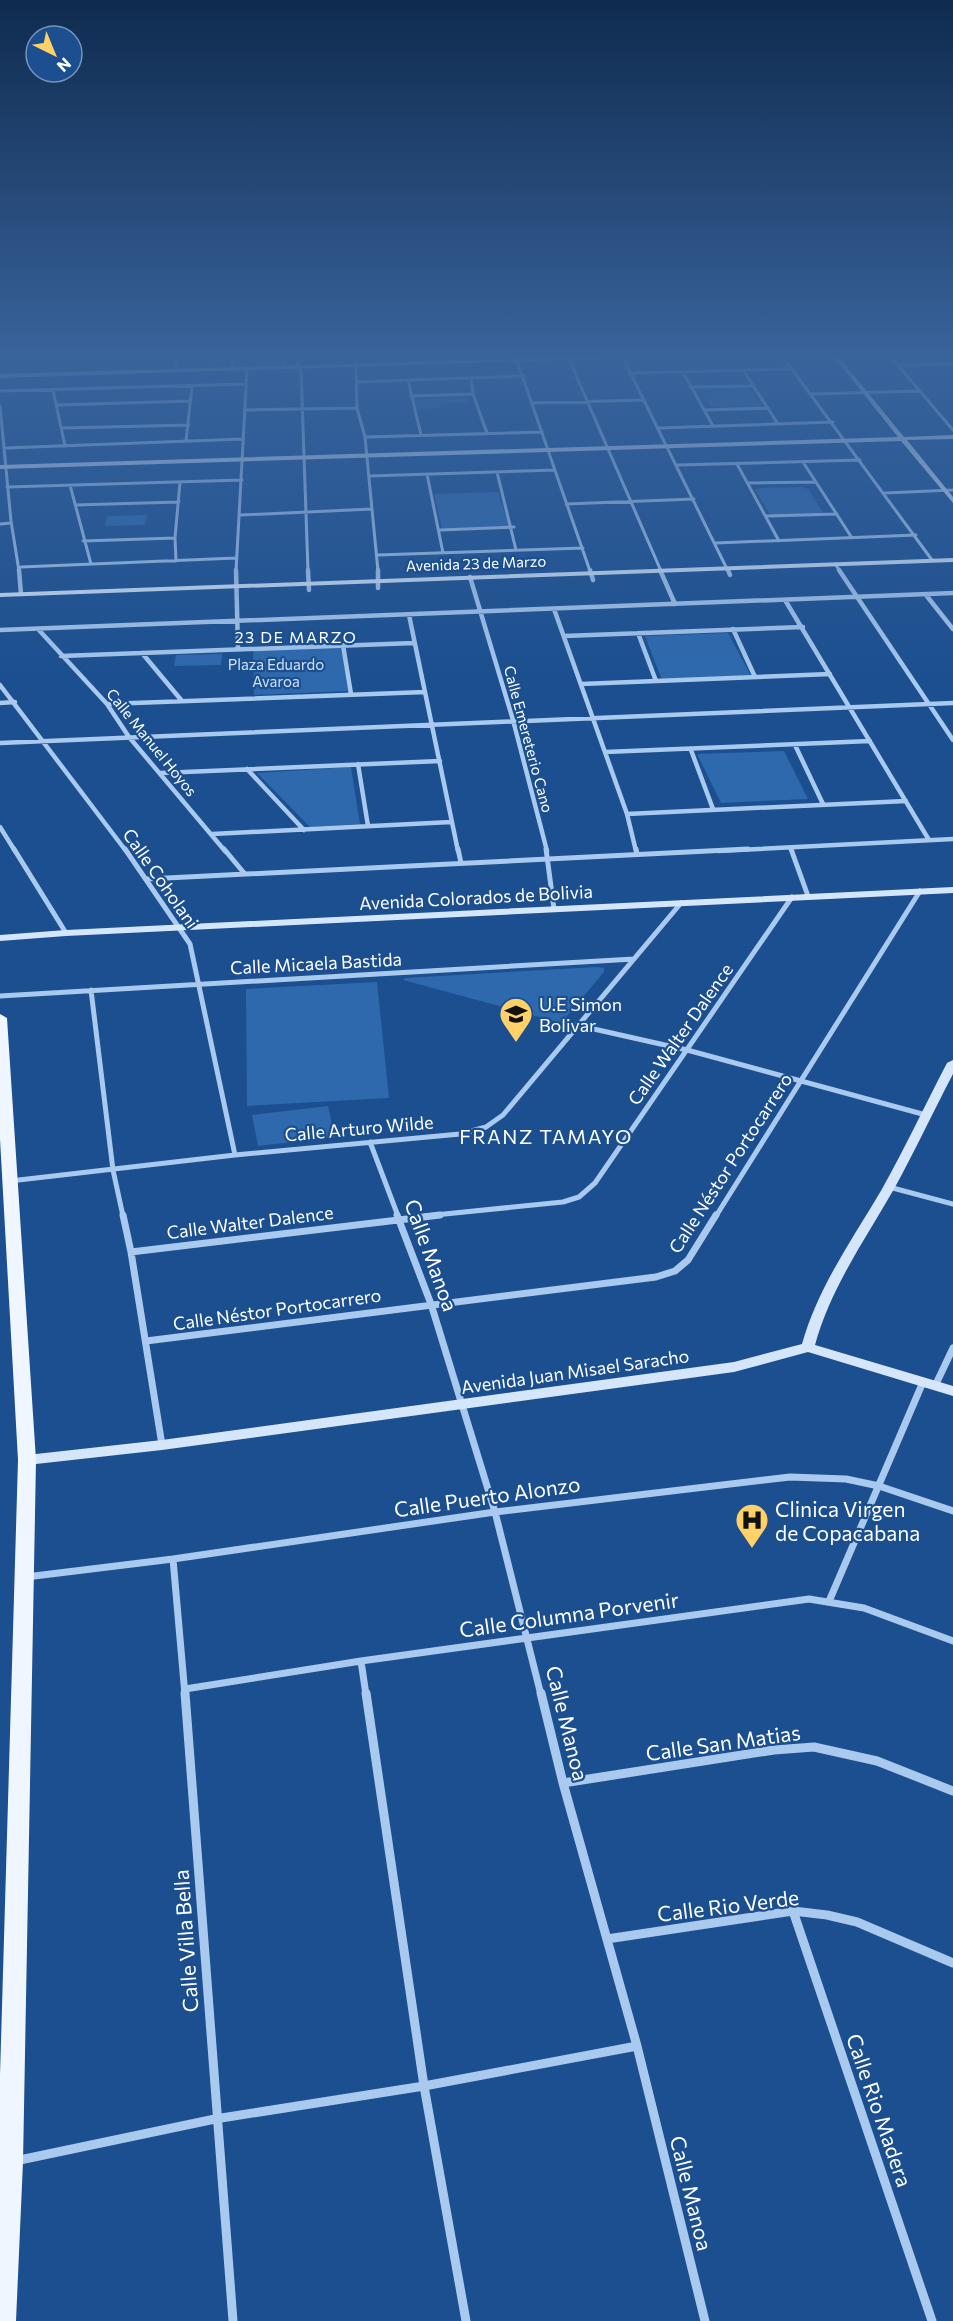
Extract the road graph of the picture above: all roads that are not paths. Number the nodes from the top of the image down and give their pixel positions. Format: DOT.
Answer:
graph roads {
  1 [pos="26,465"];
  2 [pos="242,465"];
  3 [pos="305,465"];
  4 [pos="367,465"];
  5 [pos="553,465"];
  6 [pos="615,465"];
  7 [pos="678,465"];
  8 [pos="738,465"];
  9 [pos="805,465"];
  10 [pos="864,465"];
  11 [pos="924,465"];
  12 [pos="3,466"];
  13 [pos="555,470"];
  14 [pos="497,472"];
  15 [pos="427,474"];
  16 [pos="369,476"];
  17 [pos="242,480"];
  18 [pos="180,482"];
  19 [pos="816,482"];
  20 [pos="748,483"];
  21 [pos="70,485"];
  22 [pos="7,487"];
  23 [pos="945,490"];
  24 [pos="953,490"];
  25 [pos="885,493"];
  26 [pos="694,499"];
  27 [pos="630,501"];
  28 [pos="953,501"];
  29 [pos="179,502"];
  30 [pos="566,504"];
  31 [pos="75,505"];
  32 [pos="372,509"];
  33 [pos="306,512"];
  34 [pos="837,514"];
  35 [pos="241,515"];
  36 [pos="766,516"];
  37 [pos="11,523"];
  38 [pos="0,524"];
  39 [pos="514,527"];
  40 [pos="440,530"];
  41 [pos="916,535"];
  42 [pos="175,538"];
  43 [pos="852,538"];
  44 [pos="83,541"];
  45 [pos="779,541"];
  46 [pos="716,543"];
  47 [pos="583,548"];
  48 [pos="516,550"];
  49 [pos="443,553"];
  50 [pos="378,555"];
  51 [pos="236,558"];
  52 [pos="932,560"];
  53 [pos="953,560"];
  54 [pos="176,561"];
  55 [pos="91,564"];
  56 [pos="835,564"];
  57 [pos="21,567"];
  58 [pos="953,567"];
  59 [pos="729,571"];
  60 [pos="841,571"];
  61 [pos="660,574"];
  62 [pos="592,576"];
  63 [pos="470,577"];
  64 [pos="377,584"];
  65 [pos="474,585"];
  66 [pos="309,587"];
  67 [pos="238,589"];
  68 [pos="139,593"];
  69 [pos="953,593"];
  70 [pos="21,594"];
  71 [pos="0,595"];
  72 [pos="926,595"];
  73 [pos="856,598"];
  74 [pos="785,600"];
  75 [pos="0,602"];
  76 [pos="675,604"];
  77 [pos="554,609"];
  78 [pos="483,612"];
  79 [pos="409,615"];
  80 [pos="238,621"];
  81 [pos="950,622"];
  82 [pos="803,627"];
  83 [pos="38,629"];
  84 [pos="733,629"];
  85 [pos="953,629"];
  86 [pos="0,630"];
  87 [pos="638,633"];
  88 [pos="564,636"];
  89 [pos="414,643"];
  90 [pos="343,645"];
  91 [pos="238,649"];
  92 [pos="142,653"];
  93 [pos="62,656"];
  94 [pos="830,674"];
  95 [pos="755,677"];
  96 [pos="656,681"];
  97 [pos="581,684"];
  98 [pos="0,685"];
  99 [pos="425,692"];
  100 [pos="351,694"];
  101 [pos="182,701"];
  102 [pos="15,702"];
  103 [pos="0,703"];
  104 [pos="953,703"];
  105 [pos="107,704"];
  106 [pos="928,704"];
  107 [pos="851,707"];
  108 [pos="592,717"];
  109 [pos="513,720"];
  110 [pos="432,724"];
  111 [pos="129,737"];
  112 [pos="44,740"];
  113 [pos="953,740"];
  114 [pos="870,741"];
  115 [pos="0,743"];
  116 [pos="795,745"];
  117 [pos="691,750"];
  118 [pos="605,752"];
  119 [pos="440,761"];
  120 [pos="357,764"];
  121 [pos="247,769"];
  122 [pos="161,773"];
  123 [pos="906,801"];
  124 [pos="823,804"];
  125 [pos="714,809"];
  126 [pos="627,814"];
  127 [pos="451,822"];
  128 [pos="368,826"];
  129 [pos="0,827"];
  130 [pos="304,830"];
  131 [pos="212,834"];
  132 [pos="953,839"];
  133 [pos="929,840"];
  134 [pos="791,848"];
  135 [pos="637,854"];
  136 [pos="549,860"];
  137 [pos="461,863"];
  138 [pos="244,873"];
  139 [pos="147,879"];
  140 [pos="953,890"];
  141 [pos="920,891"];
  142 [pos="808,896"];
  143 [pos="792,897"];
  144 [pos="681,903"];
  145 [pos="554,909"];
  146 [pos="181,928"];
  147 [pos="66,933"];
  148 [pos="0,938"];
  149 [pos="634,959"];
  150 [pos="197,984"];
  151 [pos="92,990"];
  152 [pos="0,996"];
  153 [pos="0,1018"];
  154 [pos="576,1025"];
  155 [pos="687,1050"];
  156 [pos="953,1063"];
  157 [pos="802,1081"];
  158 [pos="926,1115"];
  159 [pos="370,1142"];
  160 [pos="235,1155"];
  161 [pos="113,1170"];
  162 [pos="9,1181"];
  163 [pos="889,1187"];
  164 [pos="953,1204"];
  165 [pos="399,1219"];
  166 [pos="131,1252"];
  167 [pos="432,1304"];
  168 [pos="146,1341"];
  169 [pos="808,1347"];
  170 [pos="953,1348"];
  171 [pos="929,1384"];
  172 [pos="953,1391"];
  173 [pos="464,1404"];
  174 [pos="162,1445"];
  175 [pos="27,1460"];
  176 [pos="879,1486"];
  177 [pos="953,1511"];
  178 [pos="495,1512"];
  179 [pos="172,1559"];
  180 [pos="23,1577"];
  181 [pos="830,1599"];
  182 [pos="529,1637"];
  183 [pos="953,1641"];
  184 [pos="361,1661"];
  185 [pos="185,1689"];
  186 [pos="563,1783"];
  187 [pos="953,1791"];
  188 [pos="793,1911"];
  189 [pos="607,1939"];
  190 [pos="953,1963"];
  191 [pos="637,2046"];
  192 [pos="424,2086"];
  193 [pos="215,2119"];
  194 [pos="10,2162"];
  195 [pos="3,2321"];
  196 [pos="233,2321"];
  197 [pos="466,2321"];
  198 [pos="705,2321"];
  199 [pos="932,2321"];
  1 -- 12 [label="street"];
  2 -- 17 [label="street"];
  3 -- 33 [label="street"];
  4 -- 16 [label="street"];
  5 -- 13 [label="street"];
  6 -- 27 [label="street"];
  7 -- 26 [label="street"];
  8 -- 20 [label="street"];
  9 -- 19 [label="street"];
  10 -- 25 [label="street"];
  11 -- 23 [label="street"];
  12 -- 22 [label="street"];
  13 -- 14 [label="street"];
  13 -- 30 [label="street"];
  14 -- 15 [label="street"];
  14 -- 39 [label="street"];
  15 -- 16 [label="street"];
  15 -- 40 [label="street"];
  16 -- 32 [label="street"];
  17 -- 18 [label="street"];
  17 -- 35 [label="street"];
  18 -- 21 [label="street"];
  18 -- 29 [label="street"];
  19 -- 20 [label="street"];
  19 -- 34 [label="street"];
  20 -- 36 [label="street"];
  21 -- 22 [label="street"];
  21 -- 31 [label="street"];
  22 -- 37 [label="street"];
  23 -- 24 [label="street"];
  23 -- 25 [label="street"];
  23 -- 28 [label="street"];
  25 -- 41 [label="street"];
  26 -- 27 [label="street"];
  26 -- 46 [label="street"];
  27 -- 30 [label="street"];
  27 -- 61 [label="street"];
  29 -- 31 [label="street"];
  29 -- 42 [label="street"];
  30 -- 47 [label="street"];
  31 -- 44 [label="street"];
  32 -- 33 [label="street"];
  32 -- 50 [label="street"];
  33 -- 35 [label="street"];
  33 -- 66 [label="street"];
  34 -- 36 [label="street"];
  34 -- 43 [label="street"];
  35 -- 51 [label="street"];
  36 -- 45 [label="street"];
  37 -- 38 [label="street"];
  37 -- 57 [label="street"];
  39 -- 40 [label="street"];
  39 -- 48 [label="street"];
  40 -- 49 [label="street"];
  41 -- 43 [label="street"];
  41 -- 52 [label="street"];
  42 -- 44 [label="street"];
  42 -- 54 [label="street"];
  43 -- 45 [label="street"];
  44 -- 55 [label="street"];
  45 -- 46 [label="street"];
  46 -- 59 [label="street"];
  47 -- 48 [label="street"];
  47 -- 62 [label="street"];
  48 -- 49 [label="street"];
  49 -- 50 [label="street"];
  50 -- 64 [label="street"];
  51 -- 54 [label="street"];
  51 -- 67 [label="street"];
  52 -- 53 [label="street, Avenida 23 de Marzo"];
  52 -- 56 [label="street, Avenida 23 de Marzo"];
  54 -- 55 [label="street"];
  55 -- 57 [label="street"];
  56 -- 59 [label="street, Avenida 23 de Marzo"];
  56 -- 60 [label="street"];
  57 -- 70 [label="street"];
  58 -- 60 [label="street, Avenida 23 de Marzo"];
  59 -- 60 [label="street, Avenida 23 de Marzo"];
  59 -- 61 [label="street, Avenida 23 de Marzo"];
  60 -- 73 [label="street"];
  61 -- 62 [label="street, Avenida 23 de Marzo"];
  61 -- 76 [label="street"];
  62 -- 63 [label="street, Avenida 23 de Marzo"];
  62 -- 65 [label="street, Avenida 23 de Marzo"];
  63 -- 64 [label="street, Avenida 23 de Marzo"];
  63 -- 65 [label="street, Calle Emereterio Cano"];
  64 -- 65 [label="street, Avenida 23 de Marzo"];
  64 -- 66 [label="street, Avenida 23 de Marzo"];
  65 -- 78 [label="street, Calle Emereterio Cano"];
  66 -- 67 [label="street, Avenida 23 de Marzo"];
  67 -- 68 [label="street, Avenida 23 de Marzo"];
  67 -- 80 [label="street"];
  68 -- 70 [label="street, Avenida 23 de Marzo"];
  68 -- 75 [label="street, Avenida 23 de Marzo"];
  69 -- 72 [label="street"];
  70 -- 71 [label="street, Avenida 23 de Marzo"];
  72 -- 73 [label="street"];
  72 -- 81 [label="street"];
  73 -- 74 [label="street"];
  73 -- 106 [label="street"];
  74 -- 76 [label="street"];
  74 -- 82 [label="street"];
  76 -- 77 [label="street"];
  77 -- 78 [label="street"];
  77 -- 88 [label="street"];
  78 -- 79 [label="street"];
  78 -- 109 [label="street, Calle Emereterio Cano"];
  79 -- 80 [label="street"];
  79 -- 89 [label="street"];
  80 -- 83 [label="street"];
  80 -- 91 [label="street"];
  81 -- 85 [label="street"];
  82 -- 84 [label="street"];
  82 -- 94 [label="street"];
  83 -- 86 [label="street"];
  83 -- 93 [label="street, Calle Manuel Hoyos"];
  84 -- 87 [label="street"];
  84 -- 95 [label="street"];
  87 -- 88 [label="street"];
  87 -- 96 [label="street"];
  88 -- 97 [label="street"];
  89 -- 90 [label="street"];
  89 -- 99 [label="street"];
  90 -- 91 [label="street"];
  90 -- 100 [label="street"];
  91 -- 92 [label="street"];
  92 -- 93 [label="street"];
  92 -- 101 [label="street"];
  93 -- 105 [label="street, Calle Manuel Hoyos"];
  94 -- 95 [label="street"];
  94 -- 107 [label="street"];
  95 -- 96 [label="street"];
  96 -- 97 [label="street"];
  97 -- 108 [label="street"];
  98 -- 102 [label="street, Calle Coholani"];
  99 -- 100 [label="street"];
  99 -- 110 [label="street"];
  100 -- 101 [label="street"];
  101 -- 105 [label="street"];
  102 -- 103 [label="street"];
  102 -- 112 [label="street, Calle Coholani"];
  104 -- 106 [label="street"];
  105 -- 111 [label="street, Calle Manuel Hoyos"];
  106 -- 107 [label="street"];
  106 -- 113 [label="street"];
  107 -- 108 [label="street"];
  107 -- 114 [label="street"];
  108 -- 109 [label="street"];
  108 -- 118 [label="street"];
  109 -- 110 [label="street"];
  109 -- 136 [label="street, Calle Emereterio Cano"];
  110 -- 111 [label="street"];
  110 -- 119 [label="street"];
  111 -- 112 [label="street"];
  111 -- 122 [label="street, Calle Manuel Hoyos"];
  112 -- 115 [label="street"];
  112 -- 139 [label="street, Calle Coholani"];
  114 -- 116 [label="street"];
  114 -- 123 [label="street"];
  116 -- 117 [label="street"];
  116 -- 124 [label="street"];
  117 -- 118 [label="street"];
  117 -- 125 [label="street"];
  118 -- 126 [label="street"];
  119 -- 120 [label="street"];
  119 -- 127 [label="street"];
  120 -- 121 [label="street"];
  120 -- 128 [label="street"];
  121 -- 122 [label="street"];
  121 -- 130 [label="street"];
  122 -- 131 [label="street, Calle Manuel Hoyos"];
  123 -- 124 [label="street"];
  123 -- 133 [label="street"];
  124 -- 125 [label="street"];
  125 -- 126 [label="street"];
  126 -- 135 [label="street"];
  127 -- 128 [label="street"];
  127 -- 137 [label="street"];
  128 -- 130 [label="street"];
  129 -- 147 [label="street"];
  130 -- 131 [label="street"];
  131 -- 138 [label="street, Calle Manuel Hoyos"];
  132 -- 133 [label="street"];
  133 -- 134 [label="street"];
  134 -- 135 [label="street"];
  134 -- 142 [label="street"];
  135 -- 136 [label="street"];
  136 -- 137 [label="street"];
  136 -- 145 [label="street, Calle Emereterio Cano"];
  137 -- 138 [label="street"];
  138 -- 139 [label="street"];
  139 -- 146 [label="street, Calle Coholani"];
  140 -- 141 [label="street, Avenida Colorados de Bolivia"];
  141 -- 142 [label="street, Avenida Colorados de Bolivia"];
  141 -- 157 [label="street, Calle Néstor Portocarrero"];
  142 -- 143 [label="street, Avenida Colorados de Bolivia"];
  143 -- 144 [label="street, Avenida Colorados de Bolivia"];
  143 -- 155 [label="street, Calle Walter Dalence"];
  144 -- 145 [label="street, Avenida Colorados de Bolivia"];
  144 -- 149 [label="street, Calle Arturo Wilde"];
  145 -- 146 [label="street, Avenida Colorados de Bolivia"];
  146 -- 147 [label="street, Avenida Colorados de Bolivia"];
  146 -- 150 [label="street, Calle Coholani"];
  147 -- 148 [label="street, Avenida Colorados de Bolivia"];
  149 -- 150 [label="street, Calle Micaela Bastida"];
  149 -- 154 [label="street, Calle Arturo Wilde"];
  150 -- 151 [label="street, Calle Micaela Bastida"];
  150 -- 160 [label="street, Calle Coholani"];
  151 -- 152 [label="street, Calle Micaela Bastida"];
  151 -- 161 [label="street"];
  153 -- 162 [label="main road"];
  154 -- 155 [label="street"];
  154 -- 159 [label="street, Calle Arturo Wilde"];
  155 -- 157 [label="street"];
  155 -- 165 [label="street, Calle Walter Dalence"];
  156 -- 158 [label="street"];
  157 -- 158 [label="street"];
  157 -- 167 [label="street, Calle Néstor Portocarrero"];
  158 -- 163 [label="street"];
  159 -- 160 [label="street, Calle Arturo Wilde"];
  159 -- 165 [label="street, Calle Manoa"];
  160 -- 161 [label="street, Calle Arturo Wilde"];
  161 -- 162 [label="street, Calle Arturo Wilde"];
  161 -- 166 [label="street"];
  162 -- 175 [label="main road"];
  163 -- 164 [label="street"];
  163 -- 169 [label="street"];
  165 -- 166 [label="street, Calle Walter Dalence"];
  165 -- 167 [label="street, Calle Manoa"];
  166 -- 168 [label="street"];
  167 -- 168 [label="street, Calle Néstor Portocarrero"];
  167 -- 173 [label="street, Calle Manoa"];
  168 -- 174 [label="street"];
  169 -- 171 [label="street"];
  169 -- 173 [label="street, Avenida Juan Misael Saracho"];
  170 -- 171 [label="street"];
  171 -- 172 [label="street"];
  171 -- 176 [label="street"];
  173 -- 174 [label="street, Avenida Juan Misael Saracho"];
  173 -- 178 [label="street, Calle Manoa"];
  174 -- 175 [label="street, Avenida Juan Misael Saracho"];
  175 -- 180 [label="main road"];
  176 -- 177 [label="street, Calle Puerto Alonzo"];
  176 -- 178 [label="street, Calle Puerto Alonzo"];
  176 -- 181 [label="street"];
  178 -- 179 [label="street, Calle Puerto Alonzo"];
  178 -- 182 [label="street, Calle Manoa"];
  179 -- 180 [label="street, Calle Puerto Alonzo"];
  179 -- 185 [label="street, Calle Villa Bella"];
  180 -- 194 [label="main road"];
  181 -- 182 [label="street, Calle Columna Porvenir"];
  181 -- 183 [label="street, Calle Columna Porvenir"];
  182 -- 184 [label="street, Calle Columna Porvenir"];
  182 -- 186 [label="street, Calle Manoa"];
  184 -- 185 [label="street, Calle Columna Porvenir"];
  184 -- 192 [label="street"];
  185 -- 193 [label="street, Calle Villa Bella"];
  186 -- 187 [label="street, Calle San Matias"];
  186 -- 189 [label="street, Calle Manoa"];
  188 -- 189 [label="street, Calle Rio Verde"];
  188 -- 190 [label="street, Calle Rio Verde"];
  188 -- 199 [label="street, Calle Rio Madera"];
  189 -- 191 [label="street, Calle Manoa"];
  191 -- 192 [label="street"];
  191 -- 198 [label="street, Calle Manoa"];
  192 -- 193 [label="street"];
  192 -- 197 [label="street"];
  193 -- 194 [label="street"];
  193 -- 196 [label="street, Calle Villa Bella"];
  194 -- 195 [label="main road"];
}
